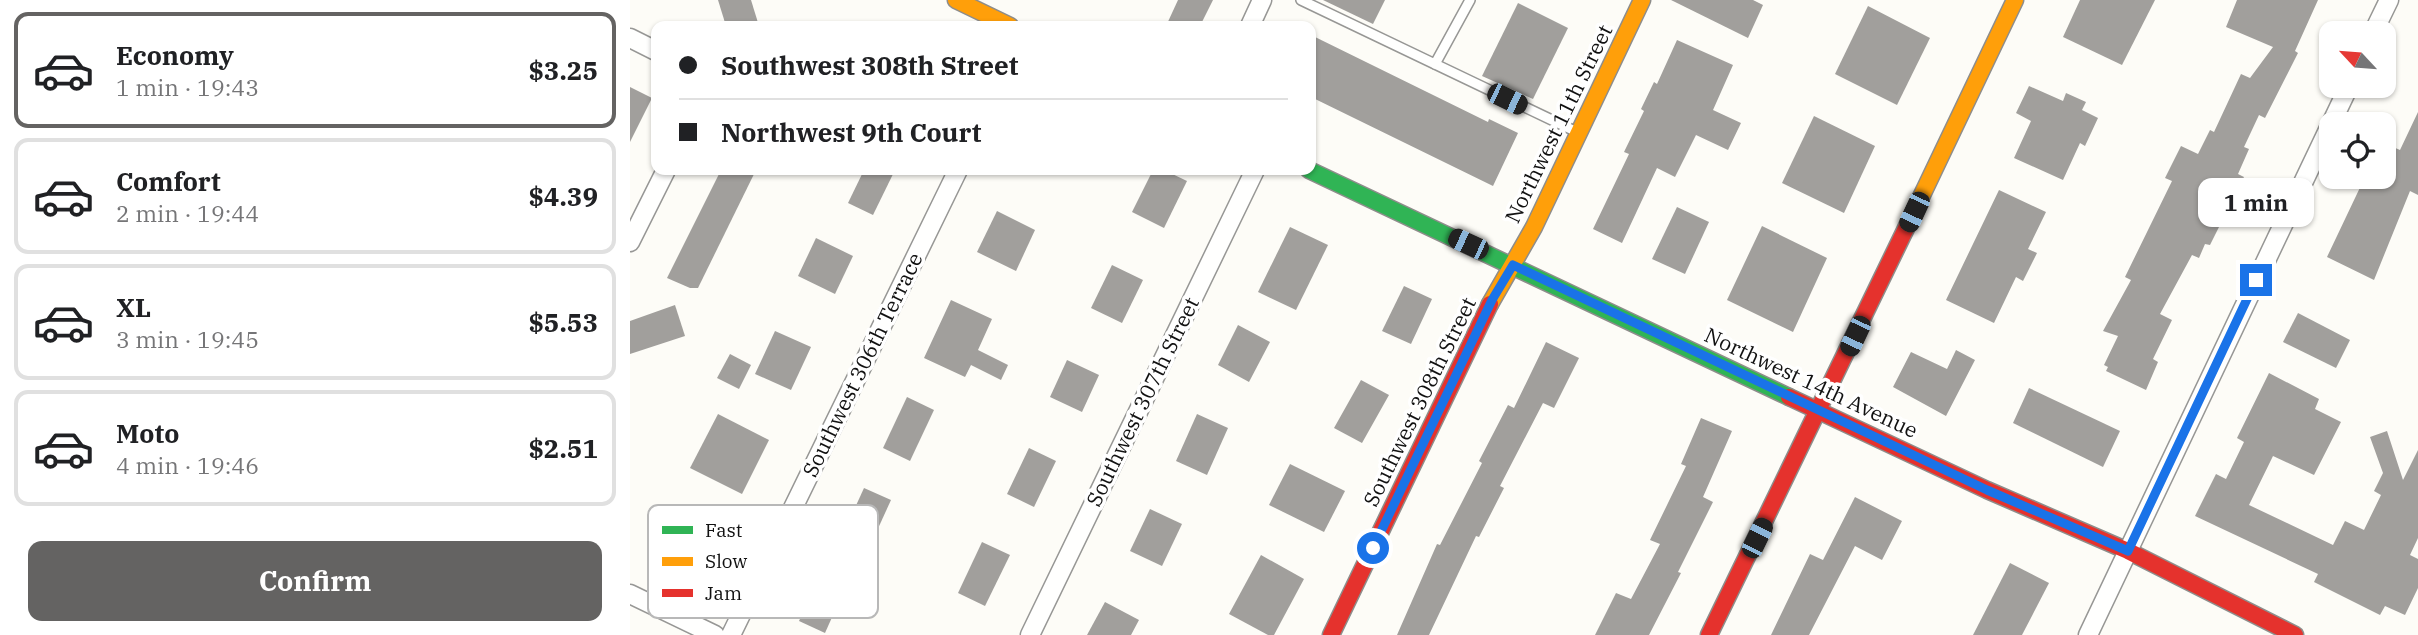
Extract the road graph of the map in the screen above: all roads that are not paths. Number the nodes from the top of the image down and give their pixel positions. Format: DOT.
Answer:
graph roads {
  1 [pos="956,0"];
  2 [pos="1262,0"];
  3 [pos="1301,0"];
  4 [pos="1470,0"];
  5 [pos="1642,0"];
  6 [pos="2015,0"];
  7 [pos="2389,0"];
  8 [pos="1000,21"];
  9 [pos="1252,21"];
  10 [pos="2379,21"];
  11 [pos="630,38"];
  12 [pos="651,48"];
  13 [pos="1436,64"];
  14 [pos="2342,98"];
  15 [pos="1579,133"];
  16 [pos="1316,173"];
  17 [pos="664,175"];
  18 [pos="956,175"];
  19 [pos="1253,175"];
  20 [pos="630,242"];
  21 [pos="1513,265"];
  22 [pos="1820,411"];
  23 [pos="794,505"];
  24 [pos="2128,551"];
  25 [pos="630,594"];
  26 [pos="648,603"];
  27 [pos="680,618"];
  28 [pos="739,618"];
  29 [pos="715,635"];
  30 [pos="731,635"];
  31 [pos="1030,635"];
  32 [pos="1331,635"];
  33 [pos="1709,635"];
  34 [pos="2088,635"];
  35 [pos="2295,635"];
  1 -- 8 [label="street"];
  2 -- 9 [label="street"];
  3 -- 13 [label="lane"];
  4 -- 13 [label="lane"];
  5 -- 15 [label="street, Northwest 11th Street"];
  6 -- 22 [label="street"];
  7 -- 10 [label="street"];
  11 -- 12 [label="street"];
  13 -- 15 [label="lane"];
  14 -- 24 [label="street"];
  15 -- 21 [label="street, Northwest 11th Street"];
  16 -- 21 [label="street, Northwest 14th Avenue"];
  17 -- 20 [label="street"];
  18 -- 23 [label="street, Southwest 306th Terrace"];
  19 -- 31 [label="street, Southwest 307th Street"];
  21 -- 22 [label="street, Northwest 14th Avenue"];
  21 -- 32 [label="street, Southwest 308th Street"];
  22 -- 24 [label="street, Northwest 14th Avenue"];
  22 -- 33 [label="street"];
  24 -- 34 [label="street"];
  24 -- 35 [label="street, Northwest 14th Avenue"];
  25 -- 26 [label="street"];
  27 -- 29 [label="street"];
  28 -- 30 [label="street, Southwest 306th Terrace"];
}
